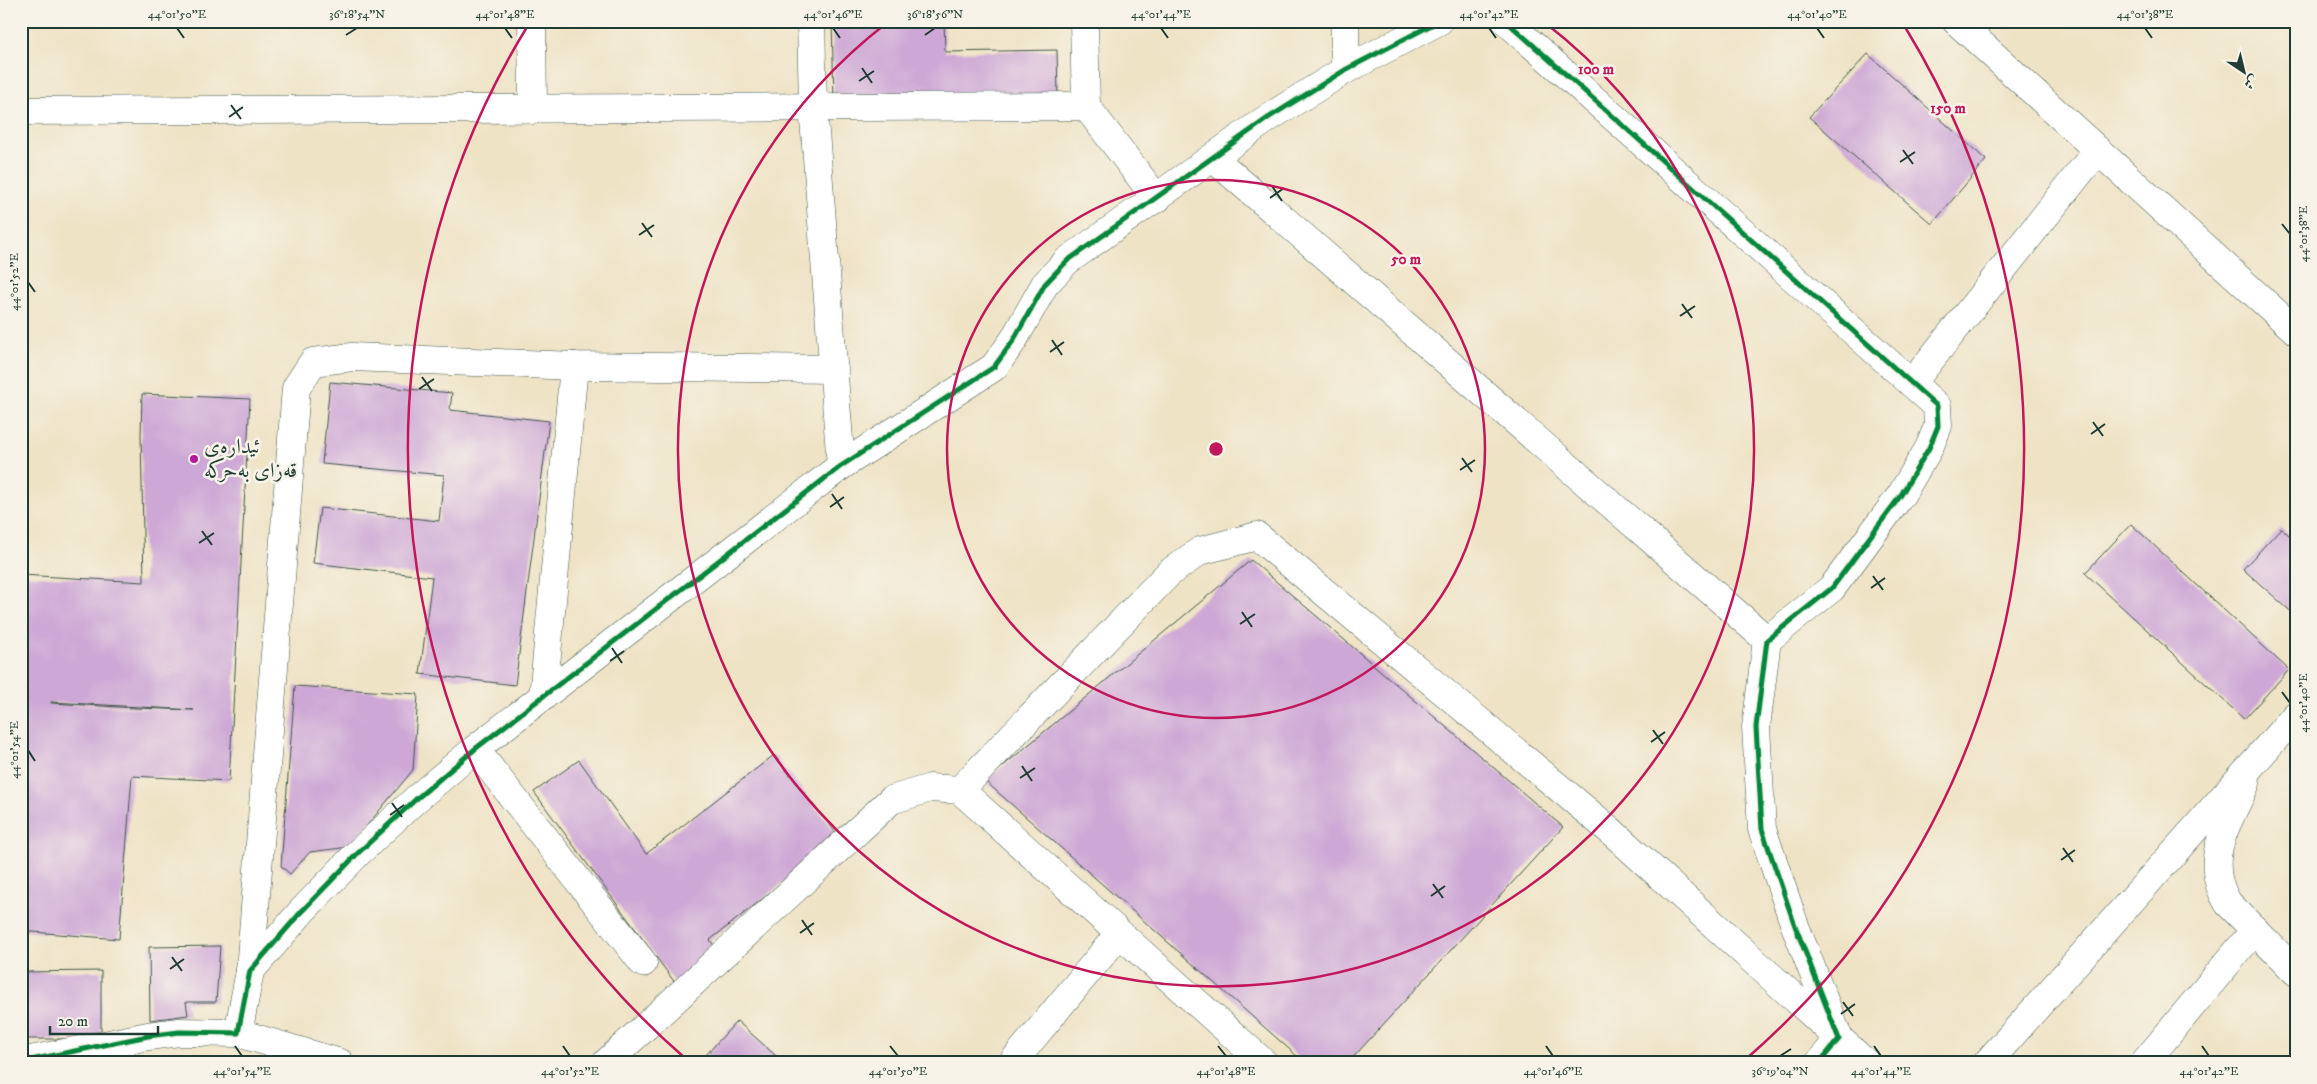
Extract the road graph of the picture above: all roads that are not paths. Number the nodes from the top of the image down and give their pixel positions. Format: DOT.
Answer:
graph roads {
  1 [pos="532,21"];
  2 [pos="811,21"];
  3 [pos="1084,21"];
  4 [pos="1345,21"];
  5 [pos="1439,21"];
  6 [pos="1506,21"];
  7 [pos="1956,21"];
  8 [pos="1346,70"];
  9 [pos="813,106"];
  10 [pos="1086,106"];
  11 [pos="21,110"];
  12 [pos="533,110"];
  13 [pos="2097,151"];
  14 [pos="1213,158"];
  15 [pos="1157,199"];
  16 [pos="2296,330"];
  17 [pos="574,366"];
  18 [pos="834,369"];
  19 [pos="1912,383"];
  20 [pos="841,466"];
  21 [pos="1767,640"];
  22 [pos="543,697"];
  23 [pos="2296,714"];
  24 [pos="475,749"];
  25 [pos="2256,760"];
  26 [pos="960,790"];
  27 [pos="2255,930"];
  28 [pos="1119,934"];
  29 [pos="643,963"];
  30 [pos="250,971"];
  31 [pos="2296,972"];
  32 [pos="238,1033"];
  33 [pos="1839,1039"];
  34 [pos="21,1062"];
  35 [pos="340,1063"];
  36 [pos="606,1063"];
  37 [pos="1012,1063"];
  38 [pos="1264,1063"];
  39 [pos="1819,1063"];
  40 [pos="1866,1063"];
  41 [pos="1988,1063"];
  42 [pos="2144,1063"];
  1 -- 12 [label="street"];
  2 -- 9 [label="street"];
  3 -- 10 [label="street"];
  4 -- 8 [label="street"];
  5 -- 8 [label="street"];
  6 -- 19 [label="street"];
  7 -- 13 [label="street"];
  8 -- 14 [label="street"];
  9 -- 10 [label="street"];
  9 -- 12 [label="street"];
  9 -- 18 [label="street"];
  10 -- 15 [label="street"];
  11 -- 12 [label="street"];
  13 -- 16 [label="street"];
  13 -- 19 [label="street"];
  14 -- 15 [label="street"];
  14 -- 21 [label="street"];
  15 -- 20 [label="street"];
  17 -- 18 [label="street"];
  17 -- 22 [label="street"];
  17 -- 30 [label="street"];
  18 -- 20 [label="street"];
  19 -- 21 [label="street"];
  20 -- 22 [label="street"];
  21 -- 33 [label="street"];
  22 -- 24 [label="street"];
  23 -- 25 [label="street"];
  24 -- 29 [label="street"];
  24 -- 30 [label="street"];
  25 -- 27 [label="street"];
  25 -- 41 [label="street"];
  26 -- 28 [label="street"];
  26 -- 33 [label="street"];
  26 -- 36 [label="street"];
  27 -- 31 [label="street"];
  27 -- 42 [label="street"];
  28 -- 37 [label="street"];
  28 -- 38 [label="street"];
  30 -- 32 [label="street"];
  32 -- 34 [label="street"];
  32 -- 35 [label="street"];
  33 -- 39 [label="street"];
  33 -- 40 [label="street"];
}
